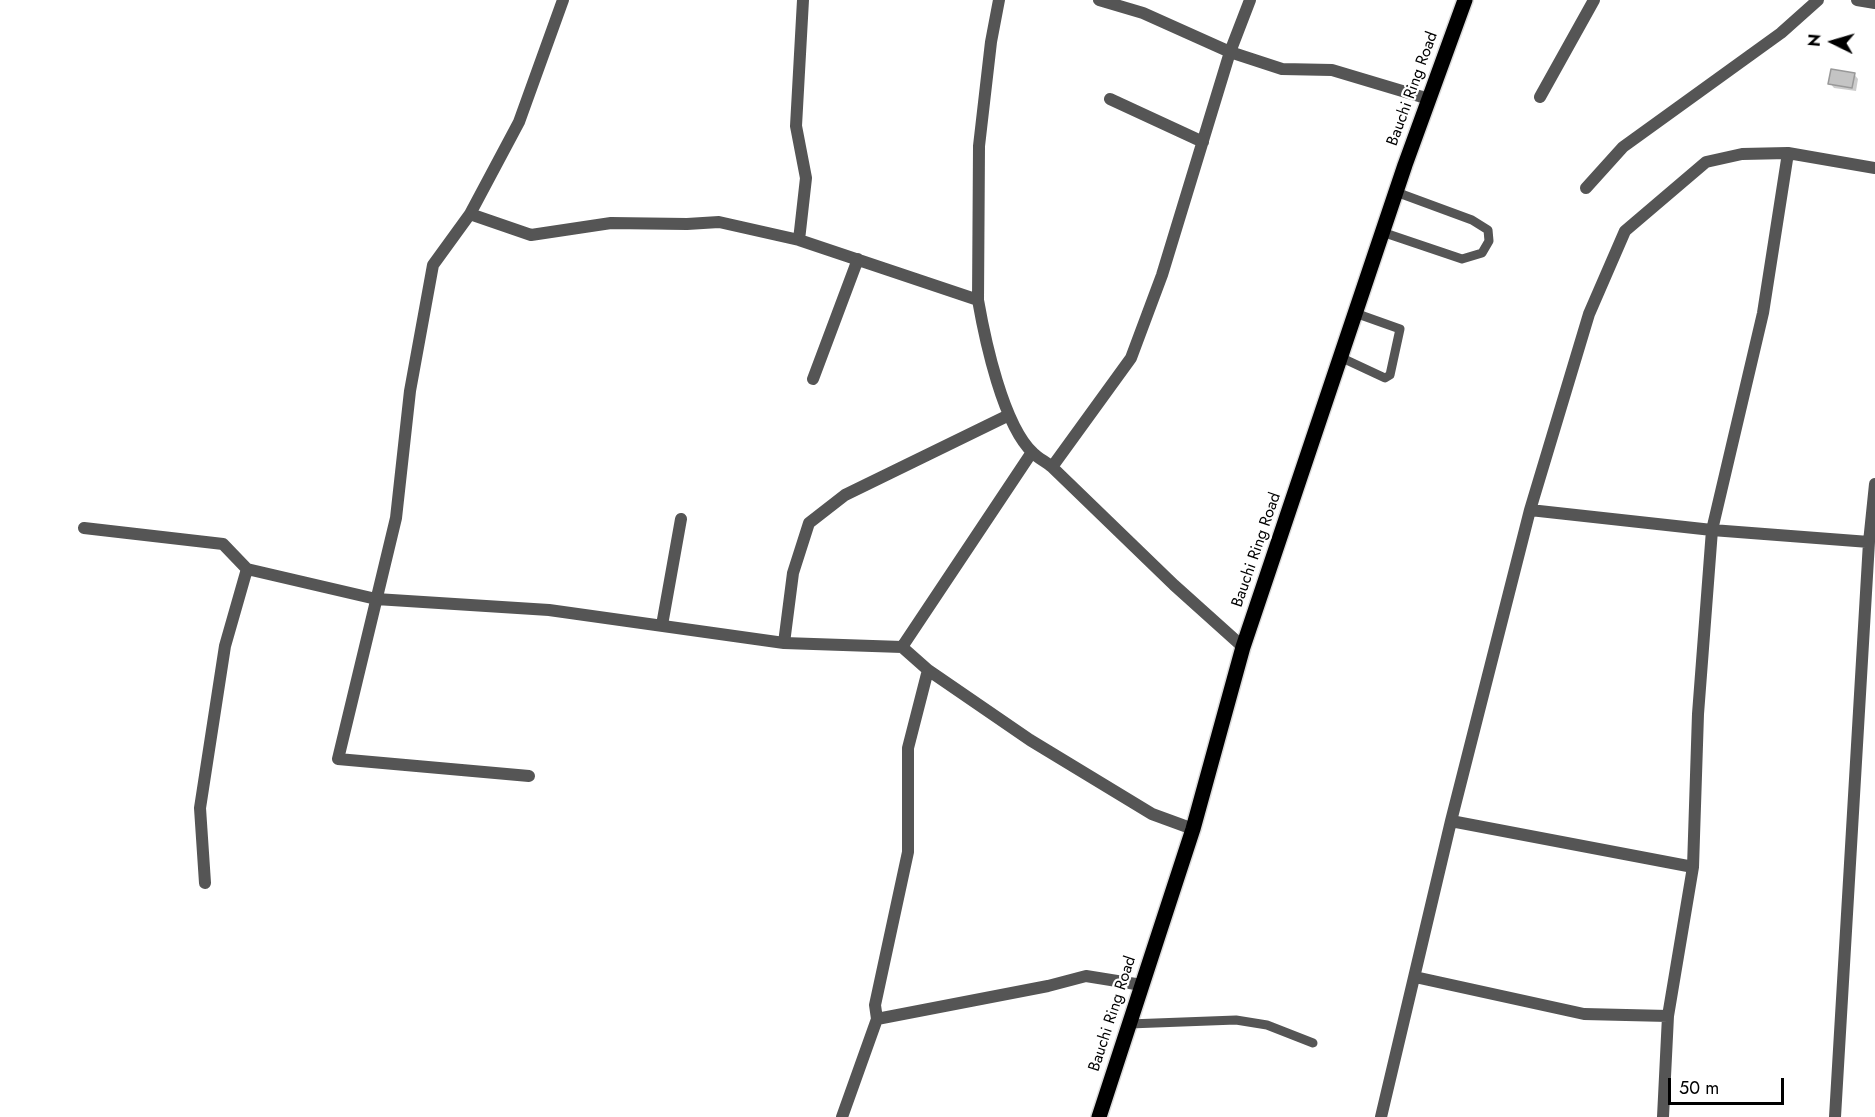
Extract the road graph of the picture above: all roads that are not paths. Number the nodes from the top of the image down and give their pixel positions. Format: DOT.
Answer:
graph roads {
  1 [pos="563,0"];
  2 [pos="803,0"];
  3 [pos="999,0"];
  4 [pos="1099,0"];
  5 [pos="1250,0"];
  6 [pos="1465,0"];
  7 [pos="1594,0"];
  8 [pos="1818,0"];
  9 [pos="1857,0"];
  10 [pos="1875,3"];
  11 [pos="1230,52"];
  12 [pos="1539,97"];
  13 [pos="1110,99"];
  14 [pos="1429,99"];
  15 [pos="1203,142"];
  16 [pos="1788,153"];
  17 [pos="1875,168"];
  18 [pos="1586,188"];
  19 [pos="1396,192"];
  20 [pos="470,214"];
  21 [pos="1382,232"];
  22 [pos="799,240"];
  23 [pos="858,259"];
  24 [pos="978,300"];
  25 [pos="1355,313"];
  26 [pos="1340,357"];
  27 [pos="813,379"];
  28 [pos="1009,415"];
  29 [pos="1032,452"];
  30 [pos="1052,467"];
  31 [pos="1875,484"];
  32 [pos="1530,510"];
  33 [pos="681,519"];
  34 [pos="84,528"];
  35 [pos="1712,530"];
  36 [pos="1869,542"];
  37 [pos="248,568"];
  38 [pos="376,599"];
  39 [pos="662,626"];
  40 [pos="784,643"];
  41 [pos="902,647"];
  42 [pos="1243,647"];
  43 [pos="928,670"];
  44 [pos="529,776"];
  45 [pos="1451,821"];
  46 [pos="1192,829"];
  47 [pos="1694,867"];
  48 [pos="205,883"];
  49 [pos="1415,977"];
  50 [pos="1142,985"];
  51 [pos="1668,1016"];
  52 [pos="877,1019"];
  53 [pos="1128,1024"];
  54 [pos="1313,1043"];
  55 [pos="842,1117"];
  56 [pos="1099,1117"];
  57 [pos="1381,1117"];
  58 [pos="1663,1117"];
  59 [pos="1835,1117"];
  1 -- 20 [label="street"];
  2 -- 22 [label="street"];
  3 -- 24 [label="street"];
  4 -- 11 [label="street"];
  5 -- 11 [label="street"];
  6 -- 14 [label="main road, Bauchi Ring Road"];
  7 -- 12 [label="street"];
  8 -- 18 [label="street"];
  9 -- 10 [label="street"];
  11 -- 14 [label="street"];
  11 -- 15 [label="street"];
  13 -- 15 [label="street"];
  14 -- 19 [label="main road, Bauchi Ring Road"];
  15 -- 30 [label="street"];
  16 -- 17 [label="street"];
  16 -- 32 [label="street"];
  16 -- 35 [label="street"];
  19 -- 21 [label="main road, Bauchi Ring Road"];
  19 -- 21 [label="lane"];
  20 -- 22 [label="street"];
  20 -- 38 [label="street"];
  21 -- 25 [label="main road, Bauchi Ring Road"];
  22 -- 23 [label="street"];
  23 -- 24 [label="street"];
  23 -- 27 [label="street"];
  24 -- 28 [label="street"];
  25 -- 26 [label="main road, Bauchi Ring Road"];
  25 -- 26 [label="lane"];
  26 -- 42 [label="main road, Bauchi Ring Road"];
  28 -- 29 [label="street"];
  28 -- 40 [label="street"];
  29 -- 30 [label="street"];
  29 -- 41 [label="street"];
  30 -- 42 [label="street"];
  31 -- 36 [label="street"];
  32 -- 35 [label="street"];
  32 -- 45 [label="street"];
  33 -- 39 [label="street"];
  34 -- 37 [label="street"];
  35 -- 36 [label="street"];
  35 -- 47 [label="street"];
  36 -- 59 [label="street"];
  37 -- 38 [label="street"];
  37 -- 48 [label="street"];
  38 -- 39 [label="street"];
  38 -- 44 [label="street"];
  39 -- 40 [label="street"];
  40 -- 41 [label="street"];
  41 -- 43 [label="street"];
  42 -- 46 [label="main road, Bauchi Ring Road"];
  43 -- 46 [label="street"];
  43 -- 52 [label="street"];
  45 -- 47 [label="street"];
  45 -- 49 [label="street"];
  46 -- 50 [label="main road, Bauchi Ring Road"];
  47 -- 51 [label="street"];
  49 -- 51 [label="street"];
  49 -- 57 [label="street"];
  50 -- 52 [label="street"];
  50 -- 53 [label="main road, Bauchi Ring Road"];
  51 -- 58 [label="street"];
  52 -- 55 [label="street"];
  53 -- 54 [label="lane"];
  53 -- 56 [label="main road, Bauchi Ring Road"];
}
